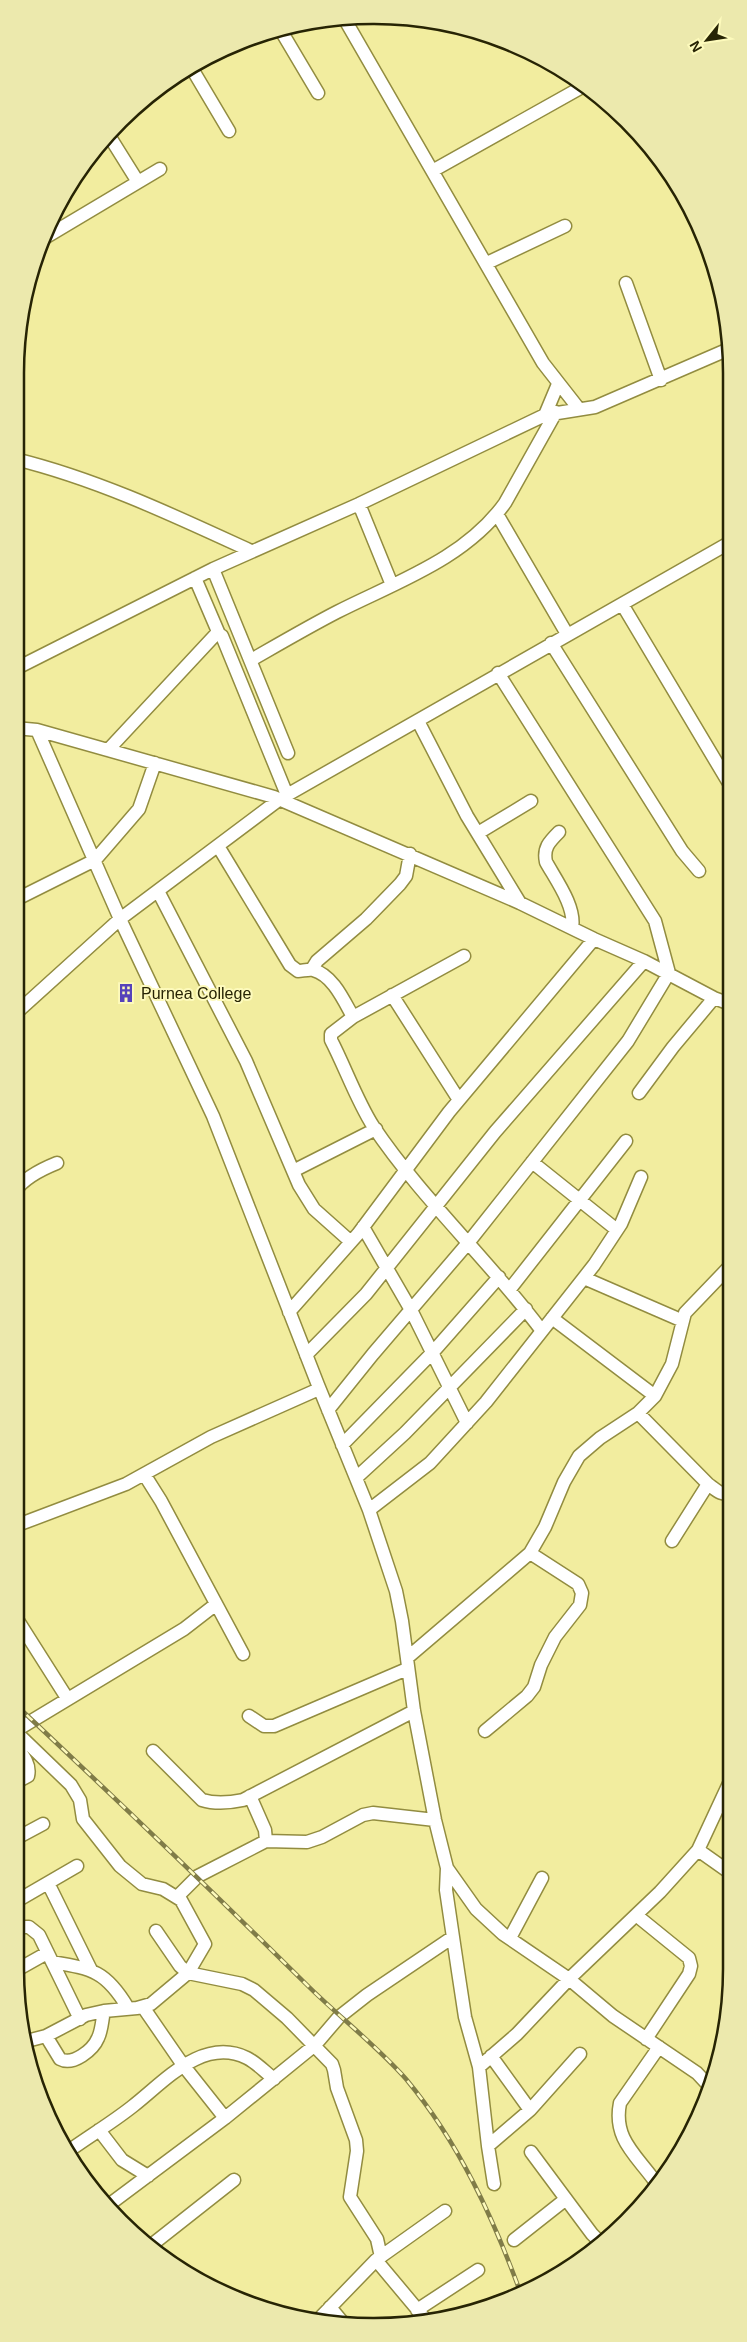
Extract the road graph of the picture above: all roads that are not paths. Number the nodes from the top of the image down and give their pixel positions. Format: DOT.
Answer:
graph roads {
  1 [pos="348,24"];
  2 [pos="284,36"];
  3 [pos="195,74"];
  4 [pos="577,90"];
  5 [pos="318,93"];
  6 [pos="228,131"];
  7 [pos="113,141"];
  8 [pos="160,169"];
  9 [pos="434,170"];
  10 [pos="138,182"];
  11 [pos="565,226"];
  12 [pos="54,232"];
  13 [pos="488,263"];
  14 [pos="626,283"];
  15 [pos="723,352"];
  16 [pos="661,380"];
  17 [pos="558,384"];
  18 [pos="578,409"];
  19 [pos="550,414"];
  20 [pos="24,461"];
  21 [pos="359,504"];
  22 [pos="497,514"];
  23 [pos="723,546"];
  24 [pos="251,551"];
  25 [pos="213,569"];
  26 [pos="195,578"];
  27 [pos="392,585"];
  28 [pos="622,604"];
  29 [pos="219,634"];
  30 [pos="567,634"];
  31 [pos="551,643"];
  32 [pos="250,660"];
  33 [pos="24,664"];
  34 [pos="498,673"];
  35 [pos="418,721"];
  36 [pos="24,729"];
  37 [pos="37,730"];
  38 [pos="108,750"];
  39 [pos="288,753"];
  40 [pos="155,763"];
  41 [pos="723,765"];
  42 [pos="283,797"];
  43 [pos="531,801"];
  44 [pos="559,832"];
  45 [pos="478,833"];
  46 [pos="218,846"];
  47 [pos="410,854"];
  48 [pos="95,860"];
  49 [pos="699,871"];
  50 [pos="158,891"];
  51 [pos="24,896"];
  52 [pos="520,903"];
  53 [pos="120,919"];
  54 [pos="572,928"];
  55 [pos="594,939"];
  56 [pos="464,956"];
  57 [pos="644,961"];
  58 [pos="312,969"];
  59 [pos="669,973"];
  60 [pos="392,995"];
  61 [pos="714,998"];
  62 [pos="723,1001"];
  63 [pos="24,1006"];
  64 [pos="353,1017"];
  65 [pos="639,1093"];
  66 [pos="459,1100"];
  67 [pos="376,1130"];
  68 [pos="626,1141"];
  69 [pos="532,1162"];
  70 [pos="57,1163"];
  71 [pos="406,1170"];
  72 [pos="293,1171"];
  73 [pos="641,1177"];
  74 [pos="24,1182"];
  75 [pos="579,1201"];
  76 [pos="437,1205"];
  77 [pos="363,1227"];
  78 [pos="617,1230"];
  79 [pos="351,1242"];
  80 [pos="468,1243"];
  81 [pos="386,1269"];
  82 [pos="723,1273"];
  83 [pos="500,1277"];
  84 [pos="584,1278"];
  85 [pos="510,1290"];
  86 [pos="526,1309"];
  87 [pos="411,1310"];
  88 [pos="289,1312"];
  89 [pos="552,1318"];
  90 [pos="683,1321"];
  91 [pos="542,1331"];
  92 [pos="433,1352"];
  93 [pos="306,1355"];
  94 [pos="451,1387"];
  95 [pos="319,1389"];
  96 [pos="655,1396"];
  97 [pos="328,1410"];
  98 [pos="638,1413"];
  99 [pos="467,1423"];
  100 [pos="342,1445"];
  101 [pos="144,1474"];
  102 [pos="356,1478"];
  103 [pos="708,1484"];
  104 [pos="723,1493"];
  105 [pos="369,1510"];
  106 [pos="24,1523"];
  107 [pos="672,1541"];
  108 [pos="530,1553"];
  109 [pos="215,1605"];
  110 [pos="24,1630"];
  111 [pos="242,1654"];
  112 [pos="407,1664"];
  113 [pos="67,1698"];
  114 [pos="414,1711"];
  115 [pos="249,1716"];
  116 [pos="24,1725"];
  117 [pos="485,1731"];
  118 [pos="24,1740"];
  119 [pos="153,1751"];
  120 [pos="24,1756"];
  121 [pos="24,1778"];
  122 [pos="250,1796"];
  123 [pos="723,1796"];
  124 [pos="435,1820"];
  125 [pos="43,1824"];
  126 [pos="24,1834"];
  127 [pos="266,1841"];
  128 [pos="698,1850"];
  129 [pos="77,1866"];
  130 [pos="447,1868"];
  131 [pos="723,1868"];
  132 [pos="542,1878"];
  133 [pos="48,1883"];
  134 [pos="24,1897"];
  135 [pos="177,1897"];
  136 [pos="636,1915"];
  137 [pos="24,1927"];
  138 [pos="156,1931"];
  139 [pos="453,1937"];
  140 [pos="510,1938"];
  141 [pos="50,1958"];
  142 [pos="24,1968"];
  143 [pos="91,1970"];
  144 [pos="188,1973"];
  145 [pos="569,1979"];
  146 [pos="143,2007"];
  147 [pos="128,2008"];
  148 [pos="104,2011"];
  149 [pos="80,2019"];
  150 [pos="46,2036"];
  151 [pos="646,2039"];
  152 [pos="31,2040"];
  153 [pos="314,2045"];
  154 [pos="659,2047"];
  155 [pos="580,2054"];
  156 [pos="491,2056"];
  157 [pos="183,2065"];
  158 [pos="479,2067"];
  159 [pos="274,2079"];
  160 [pos="705,2080"];
  161 [pos="530,2110"];
  162 [pos="225,2118"];
  163 [pos="98,2130"];
  164 [pos="488,2146"];
  165 [pos="74,2147"];
  166 [pos="530,2152"];
  167 [pos="148,2176"];
  168 [pos="653,2178"];
  169 [pos="234,2180"];
  170 [pos="494,2184"];
  171 [pos="566,2199"];
  172 [pos="113,2202"];
  173 [pos="445,2211"];
  174 [pos="596,2237"];
  175 [pos="514,2240"];
  176 [pos="156,2242"];
  177 [pos="378,2259"];
  178 [pos="478,2270"];
  179 [pos="330,2307"];
  180 [pos="417,2310"];
  181 [pos="323,2314"];
  182 [pos="421,2315"];
  183 [pos="338,2316"];
  1 -- 9 [label="street"];
  2 -- 5 [label="street"];
  3 -- 6 [label="street"];
  4 -- 9 [label="street"];
  7 -- 10 [label="street"];
  8 -- 10 [label="street"];
  9 -- 13 [label="street"];
  10 -- 12 [label="street"];
  11 -- 13 [label="street"];
  13 -- 17 [label="street"];
  14 -- 16 [label="street"];
  15 -- 16 [label="street"];
  16 -- 18 [label="street"];
  17 -- 18 [label="street"];
  17 -- 19 [label="street"];
  18 -- 19 [label="street"];
  19 -- 21 [label="street"];
  19 -- 22 [label="street"];
  20 -- 24 [label="street"];
  21 -- 24 [label="street"];
  21 -- 27 [label="street"];
  22 -- 27 [label="street"];
  22 -- 30 [label="street"];
  23 -- 28 [label="street"];
  24 -- 25 [label="street"];
  25 -- 26 [label="street"];
  25 -- 32 [label="street"];
  26 -- 29 [label="street"];
  26 -- 33 [label="street"];
  27 -- 32 [label="street"];
  28 -- 30 [label="street"];
  28 -- 41 [label="street"];
  29 -- 38 [label="street"];
  29 -- 42 [label="street"];
  30 -- 31 [label="street"];
  31 -- 34 [label="street"];
  31 -- 49 [label="street"];
  32 -- 39 [label="street"];
  34 -- 35 [label="street"];
  34 -- 59 [label="street"];
  35 -- 42 [label="street"];
  35 -- 45 [label="street"];
  36 -- 37 [label="street"];
  37 -- 38 [label="street"];
  37 -- 48 [label="street"];
  38 -- 40 [label="street"];
  40 -- 42 [label="street"];
  40 -- 48 [label="street"];
  42 -- 46 [label="street"];
  42 -- 47 [label="street"];
  43 -- 45 [label="street"];
  44 -- 54 [label="street"];
  45 -- 52 [label="street"];
  46 -- 50 [label="street"];
  46 -- 58 [label="street"];
  47 -- 52 [label="street"];
  47 -- 58 [label="street"];
  48 -- 51 [label="street"];
  48 -- 53 [label="street"];
  50 -- 53 [label="street"];
  50 -- 72 [label="street"];
  52 -- 54 [label="street"];
  53 -- 63 [label="street"];
  53 -- 88 [label="street"];
  54 -- 55 [label="street"];
  55 -- 57 [label="street"];
  55 -- 66 [label="street"];
  56 -- 60 [label="street"];
  57 -- 59 [label="street"];
  57 -- 76 [label="street"];
  58 -- 64 [label="street"];
  59 -- 61 [label="street"];
  59 -- 69 [label="street"];
  60 -- 64 [label="street"];
  60 -- 66 [label="street"];
  61 -- 62 [label="street"];
  61 -- 65 [label="street"];
  64 -- 67 [label="street"];
  66 -- 71 [label="street"];
  67 -- 71 [label="street"];
  67 -- 72 [label="street"];
  68 -- 75 [label="street"];
  69 -- 75 [label="street"];
  69 -- 80 [label="street"];
  70 -- 74 [label="street"];
  71 -- 76 [label="street"];
  71 -- 77 [label="street"];
  72 -- 79 [label="street"];
  73 -- 78 [label="street"];
  75 -- 78 [label="street"];
  75 -- 85 [label="street"];
  76 -- 80 [label="street"];
  76 -- 81 [label="street"];
  77 -- 79 [label="street"];
  77 -- 81 [label="street"];
  78 -- 84 [label="street"];
  79 -- 88 [label="street"];
  80 -- 83 [label="street"];
  80 -- 87 [label="street"];
  81 -- 87 [label="street"];
  81 -- 93 [label="street"];
  82 -- 90 [label="street"];
  83 -- 85 [label="street"];
  83 -- 92 [label="street"];
  84 -- 89 [label="street"];
  84 -- 90 [label="street"];
  85 -- 86 [label="street"];
  86 -- 91 [label="street"];
  86 -- 94 [label="street"];
  87 -- 92 [label="street"];
  87 -- 97 [label="street"];
  88 -- 93 [label="street"];
  89 -- 91 [label="street"];
  89 -- 96 [label="street"];
  90 -- 96 [label="street"];
  91 -- 99 [label="street"];
  92 -- 94 [label="street"];
  92 -- 100 [label="street"];
  93 -- 95 [label="street"];
  94 -- 99 [label="street"];
  94 -- 102 [label="street"];
  95 -- 97 [label="street"];
  95 -- 101 [label="street"];
  96 -- 98 [label="street"];
  97 -- 100 [label="street"];
  98 -- 103 [label="street"];
  98 -- 108 [label="street"];
  99 -- 105 [label="street"];
  100 -- 102 [label="street"];
  101 -- 106 [label="street"];
  101 -- 109 [label="street"];
  102 -- 105 [label="street"];
  103 -- 104 [label="street"];
  103 -- 107 [label="street"];
  105 -- 112 [label="street"];
  108 -- 112 [label="street"];
  108 -- 117 [label="street"];
  109 -- 111 [label="street"];
  109 -- 113 [label="street"];
  110 -- 113 [label="street"];
  112 -- 114 [label="street"];
  112 -- 115 [label="street"];
  113 -- 116 [label="street"];
  114 -- 122 [label="street"];
  114 -- 124 [label="street"];
  118 -- 135 [label="street"];
  119 -- 122 [label="street"];
  120 -- 121 [label="street"];
  122 -- 127 [label="street"];
  123 -- 128 [label="street"];
  124 -- 127 [label="street"];
  124 -- 130 [label="street"];
  125 -- 126 [label="street"];
  127 -- 135 [label="street"];
  128 -- 131 [label="street"];
  128 -- 136 [label="street"];
  129 -- 133 [label="street"];
  130 -- 139 [label="street"];
  130 -- 140 [label="street"];
  132 -- 140 [label="street"];
  133 -- 134 [label="street"];
  133 -- 143 [label="street"];
  135 -- 144 [label="street"];
  136 -- 145 [label="street"];
  136 -- 151 [label="street"];
  137 -- 141 [label="street"];
  138 -- 144 [label="street"];
  139 -- 153 [label="street"];
  139 -- 158 [label="street"];
  140 -- 145 [label="street"];
  141 -- 142 [label="street"];
  141 -- 143 [label="street"];
  141 -- 149 [label="street"];
  143 -- 147 [label="street"];
  144 -- 146 [label="street"];
  144 -- 153 [label="street"];
  145 -- 151 [label="street"];
  145 -- 156 [label="street"];
  146 -- 147 [label="street"];
  146 -- 157 [label="street"];
  147 -- 148 [label="street"];
  148 -- 149 [label="street"];
  148 -- 150 [label="street"];
  149 -- 150 [label="street"];
  150 -- 152 [label="street"];
  151 -- 154 [label="street"];
  153 -- 159 [label="street"];
  153 -- 177 [label="street"];
  154 -- 160 [label="street"];
  154 -- 168 [label="street"];
  155 -- 161 [label="street"];
  156 -- 158 [label="street"];
  156 -- 161 [label="street"];
  157 -- 159 [label="street"];
  157 -- 162 [label="street"];
  157 -- 163 [label="street"];
  158 -- 164 [label="street"];
  159 -- 162 [label="street"];
  161 -- 164 [label="street"];
  162 -- 167 [label="street"];
  163 -- 165 [label="street"];
  163 -- 167 [label="street"];
  164 -- 170 [label="street"];
  166 -- 171 [label="street"];
  167 -- 172 [label="street"];
  169 -- 176 [label="street"];
  171 -- 174 [label="street"];
  171 -- 175 [label="street"];
  173 -- 177 [label="street"];
  177 -- 179 [label="street"];
  177 -- 180 [label="street"];
  178 -- 180 [label="street"];
  179 -- 181 [label="street"];
  179 -- 183 [label="street"];
  180 -- 182 [label="street"];
}
